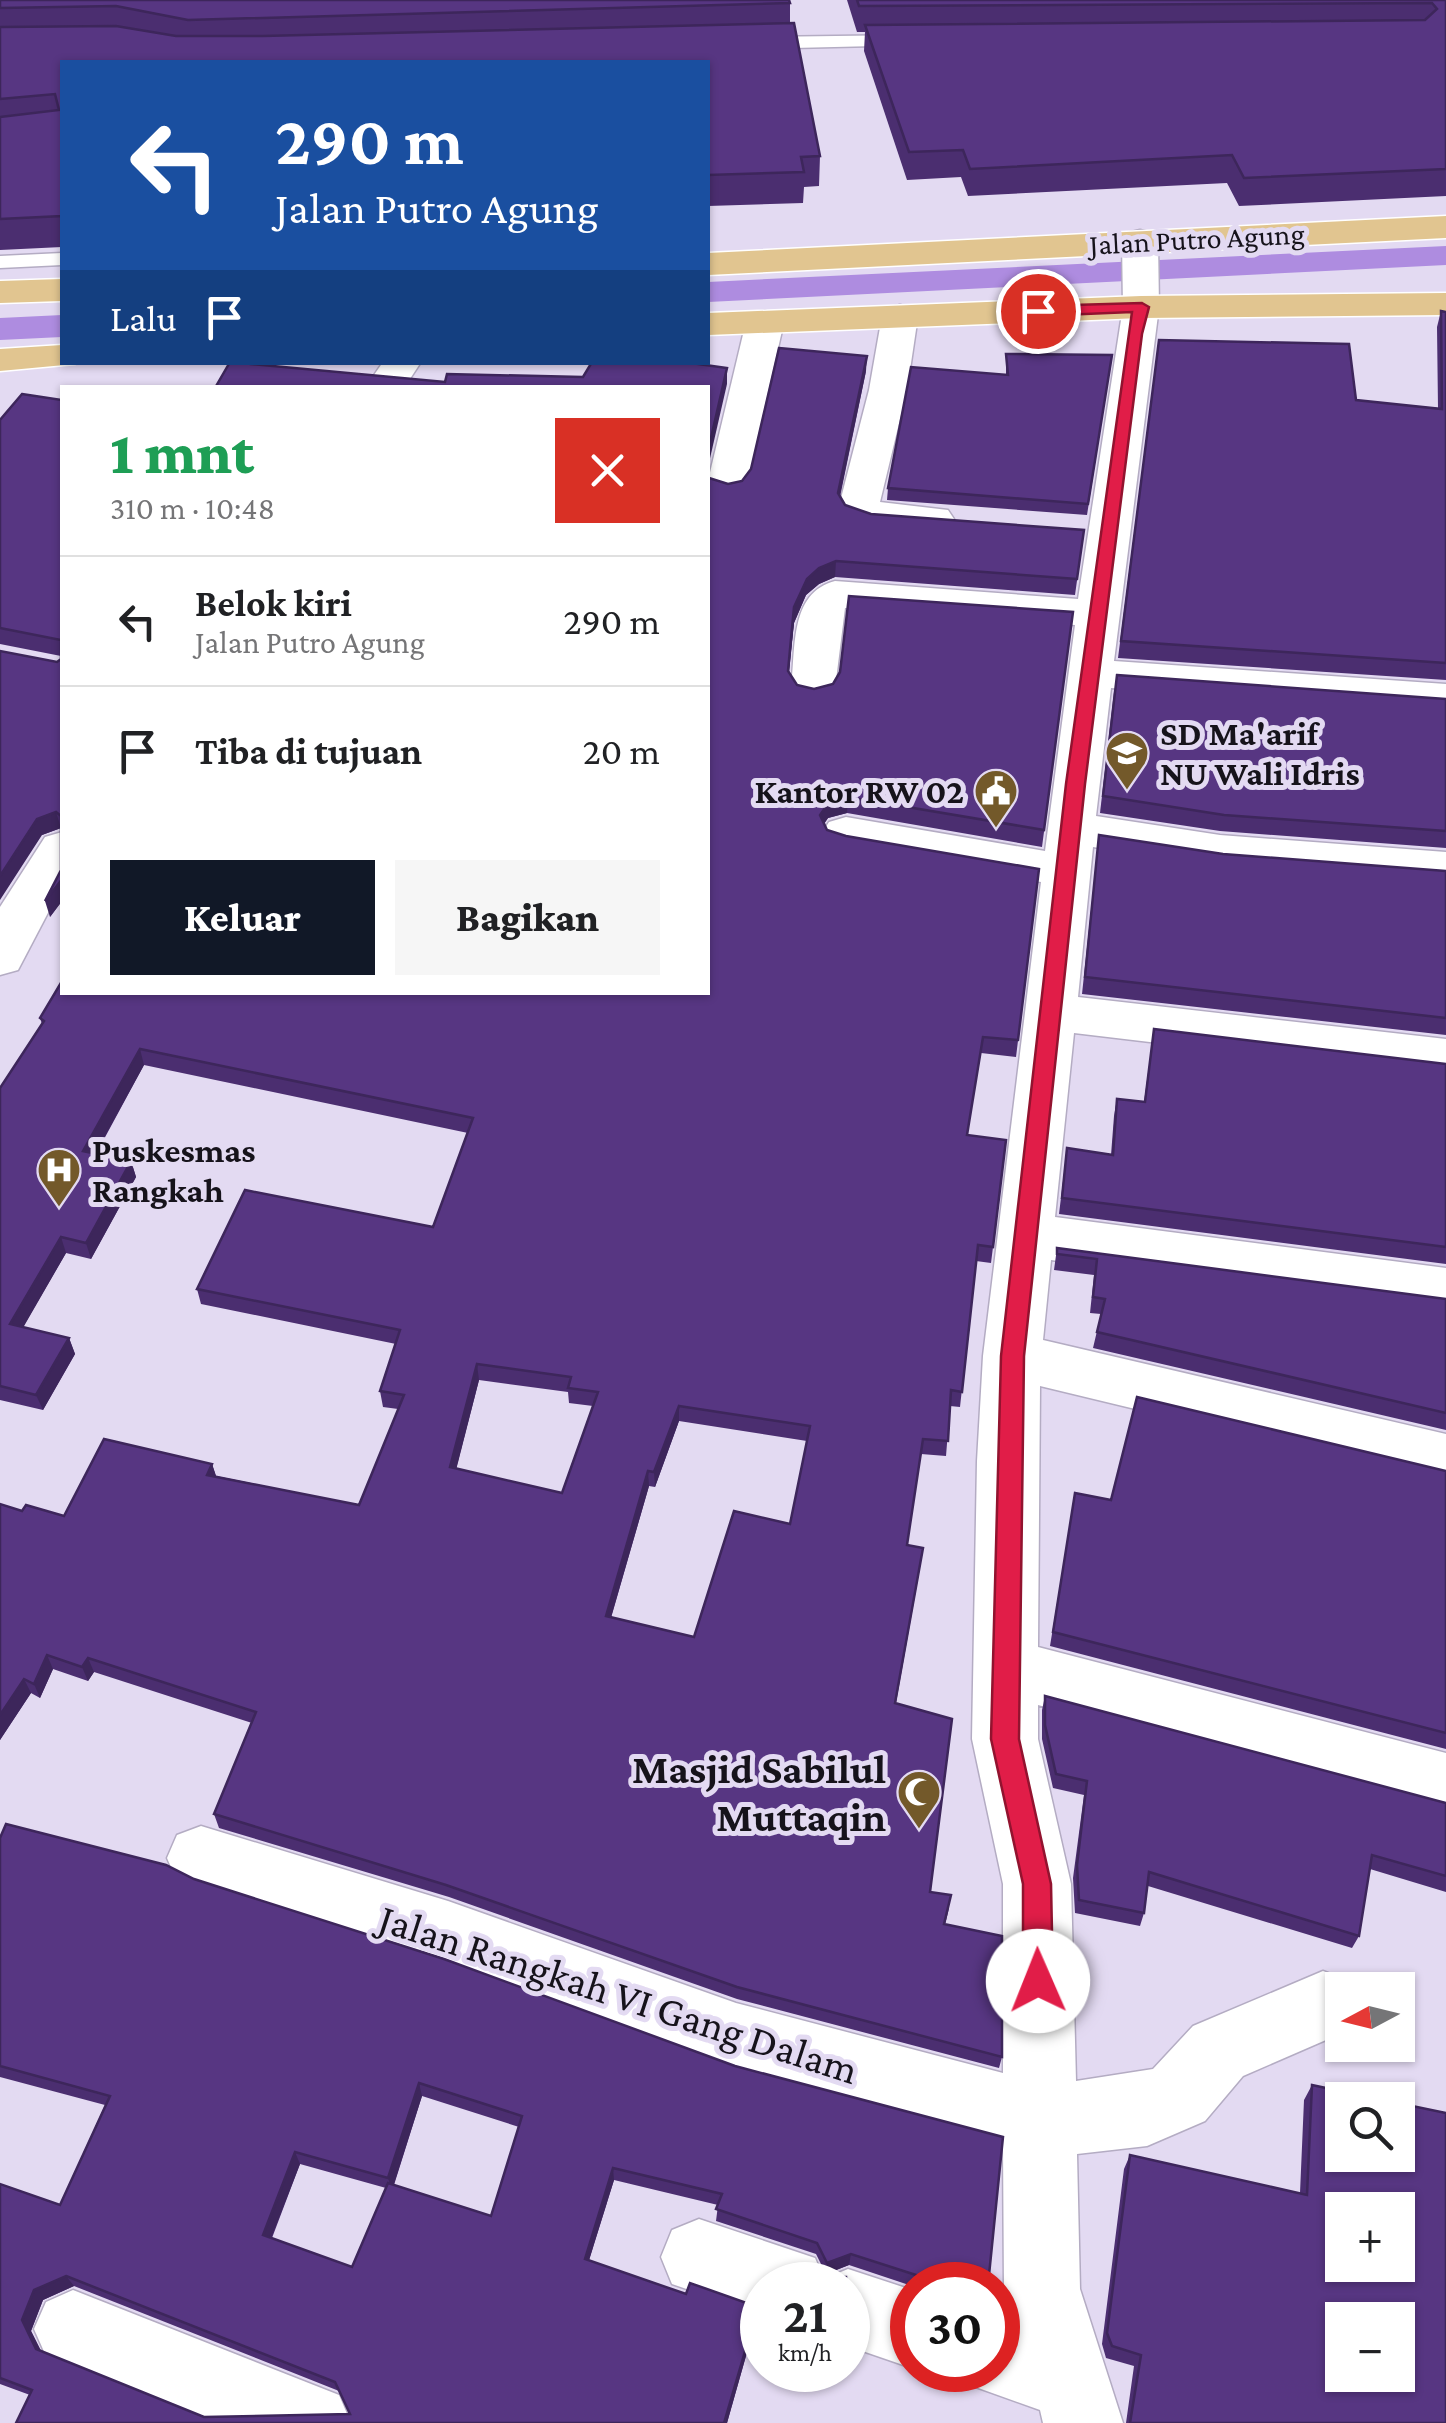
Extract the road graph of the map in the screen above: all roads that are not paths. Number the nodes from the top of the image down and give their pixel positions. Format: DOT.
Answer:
graph roads {
  1 [pos="926,41"];
  2 [pos="729,43"];
  3 [pos="1446,228"];
  4 [pos="60,259"];
  5 [pos="0,262"];
  6 [pos="710,264"];
  7 [pos="1141,273"];
  8 [pos="60,290"];
  9 [pos="0,292"];
  10 [pos="1446,304"];
  11 [pos="900,316"];
  12 [pos="765,322"];
  13 [pos="710,324"];
  14 [pos="60,356"];
  15 [pos="0,360"];
  16 [pos="727,484"];
  17 [pos="981,523"];
  18 [pos="1100,614"];
  19 [pos="1092,673"];
  20 [pos="813,688"];
  21 [pos="1446,698"];
  22 [pos="846,833"];
  23 [pos="1069,850"];
  24 [pos="1446,868"];
  25 [pos="56,869"];
  26 [pos="0,958"];
  27 [pos="1053,1012"];
  28 [pos="1446,1058"];
  29 [pos="1028,1235"];
  30 [pos="1446,1290"];
  31 [pos="1012,1356"];
  32 [pos="1446,1458"];
  33 [pos="1004,1667"];
  34 [pos="1446,1784"];
  35 [pos="201,1858"];
  36 [pos="1323,2006"];
  37 [pos="1039,2119"];
  38 [pos="700,2257"];
  39 [pos="740,2270"];
  40 [pos="73,2329"];
  41 [pos="1020,2370"];
  42 [pos="1077,2402"];
  43 [pos="311,2423"];
  1 -- 2 [label="lane"];
  3 -- 7 [label="main road, Jalan Putro Agung"];
  4 -- 5 [label="lane"];
  6 -- 7 [label="main road, Jalan Putro Agung"];
  7 -- 10 [label="main road, Jalan Putro Agung"];
  7 -- 11 [label="main road, Jalan Putro Agung"];
  7 -- 18 [label="street"];
  8 -- 9 [label="main road"];
  11 -- 12 [label="main road, Jalan Putro Agung"];
  11 -- 17 [label="street"];
  12 -- 13 [label="main road, Jalan Putro Agung"];
  12 -- 16 [label="street"];
  14 -- 15 [label="main road"];
  18 -- 19 [label="street"];
  18 -- 20 [label="street"];
  19 -- 21 [label="street"];
  19 -- 23 [label="street"];
  22 -- 23 [label="street"];
  23 -- 24 [label="street"];
  23 -- 27 [label="street"];
  25 -- 26 [label="street"];
  27 -- 28 [label="street"];
  27 -- 29 [label="street"];
  29 -- 30 [label="street"];
  29 -- 31 [label="street"];
  31 -- 32 [label="street"];
  31 -- 33 [label="street"];
  33 -- 34 [label="street"];
  33 -- 37 [label="street"];
  35 -- 37 [label="street, Jalan Rangkah VI Gang Dalam"];
  36 -- 37 [label="street, Jalan Rangkah VI Gang Dalam"];
  37 -- 42 [label="street"];
  38 -- 39 [label="street"];
  40 -- 43 [label="street"];
  41 -- 42 [label="street"];
}
